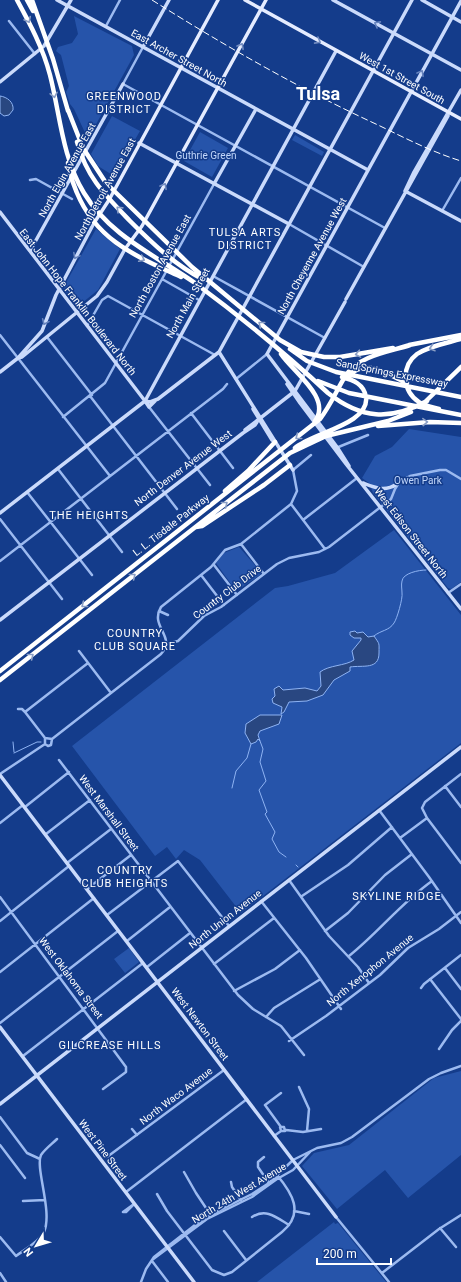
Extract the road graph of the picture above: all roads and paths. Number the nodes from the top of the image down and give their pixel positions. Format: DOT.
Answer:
graph roads {
  1 [pos="18,0"];
  2 [pos="27,0"];
  3 [pos="32,0"];
  4 [pos="58,0"];
  5 [pos="71,0"];
  6 [pos="120,0"];
  7 [pos="169,0"];
  8 [pos="218,0"];
  9 [pos="245,0"];
  10 [pos="266,0"];
  11 [pos="333,0"];
  12 [pos="412,0"];
  13 [pos="422,0"];
  14 [pos="461,1"];
  15 [pos="68,6"];
  16 [pos="261,9"];
  17 [pos="452,17"];
  18 [pos="38,19"];
  19 [pos="9,21"];
  20 [pos="461,22"];
  21 [pos="106,26"];
  22 [pos="394,34"];
  23 [pos="143,47"];
  24 [pos="336,51"];
  25 [pos="35,54"];
  26 [pos="432,54"];
  27 [pos="181,67"];
  28 [pos="461,70"];
  29 [pos="374,71"];
  30 [pos="0,82"];
  31 [pos="123,84"];
  32 [pos="218,88"];
  33 [pos="461,90"];
  34 [pos="411,92"];
  35 [pos="160,105"];
  36 [pos="256,109"];
  37 [pos="448,112"];
  38 [pos="461,119"];
  39 [pos="198,126"];
  40 [pos="293,130"];
  41 [pos="139,143"];
  42 [pos="235,146"];
  43 [pos="330,150"];
  44 [pos="81,151"];
  45 [pos="66,152"];
  46 [pos="177,163"];
  47 [pos="272,167"];
  48 [pos="368,170"];
  49 [pos="461,178"];
  50 [pos="30,180"];
  51 [pos="214,184"];
  52 [pos="310,188"];
  53 [pos="405,191"];
  54 [pos="62,194"];
  55 [pos="72,199"];
  56 [pos="109,200"];
  57 [pos="252,204"];
  58 [pos="347,208"];
  59 [pos="442,211"];
  60 [pos="0,212"];
  61 [pos="461,221"];
  62 [pos="94,223"];
  63 [pos="289,224"];
  64 [pos="385,228"];
  65 [pos="140,230"];
  66 [pos="327,246"];
  67 [pos="125,249"];
  68 [pos="30,251"];
  69 [pos="364,267"];
  70 [pos="174,272"];
  71 [pos="212,276"];
  72 [pos="162,279"];
  73 [pos="204,279"];
  74 [pos="59,289"];
  75 [pos="250,297"];
  76 [pos="199,300"];
  77 [pos="76,313"];
  78 [pos="142,315"];
  79 [pos="287,317"];
  80 [pos="87,326"];
  81 [pos="0,335"];
  82 [pos="46,336"];
  83 [pos="180,336"];
  84 [pos="461,336"];
  85 [pos="325,338"];
  86 [pos="461,339"];
  87 [pos="280,340"];
  88 [pos="410,345"];
  89 [pos="278,350"];
  90 [pos="218,353"];
  91 [pos="267,354"];
  92 [pos="18,358"];
  93 [pos="116,363"];
  94 [pos="315,365"];
  95 [pos="461,367"];
  96 [pos="0,372"];
  97 [pos="236,379"];
  98 [pos="313,379"];
  99 [pos="342,383"];
  100 [pos="402,383"];
  101 [pos="227,384"];
  102 [pos="294,392"];
  103 [pos="91,395"];
  104 [pos="461,397"];
  105 [pos="158,399"];
  106 [pos="145,401"];
  107 [pos="149,407"];
  108 [pos="191,413"];
  109 [pos="403,414"];
  110 [pos="461,415"];
  111 [pos="63,417"];
  112 [pos="259,420"];
  113 [pos="461,423"];
  114 [pos="112,426"];
  115 [pos="359,428"];
  116 [pos="308,429"];
  117 [pos="335,430"];
  118 [pos="168,431"];
  119 [pos="368,435"];
  120 [pos="276,443"];
  121 [pos="86,446"];
  122 [pos="336,448"];
  123 [pos="220,450"];
  124 [pos="311,455"];
  125 [pos="136,456"];
  126 [pos="290,464"];
  127 [pos="58,468"];
  128 [pos="197,468"];
  129 [pos="233,468"];
  130 [pos="293,470"];
  131 [pos="110,476"];
  132 [pos="358,478"];
  133 [pos="461,479"];
  134 [pos="361,482"];
  135 [pos="397,484"];
  136 [pos="210,485"];
  137 [pos="27,492"];
  138 [pos="164,492"];
  139 [pos="81,498"];
  140 [pos="291,504"];
  141 [pos="380,507"];
  142 [pos="177,509"];
  143 [pos="0,513"];
  144 [pos="201,513"];
  145 [pos="0,519"];
  146 [pos="303,520"];
  147 [pos="51,522"];
  148 [pos="194,528"];
  149 [pos="109,535"];
  150 [pos="241,544"];
  151 [pos="21,545"];
  152 [pos="326,549"];
  153 [pos="122,552"];
  154 [pos="79,558"];
  155 [pos="0,562"];
  156 [pos="214,564"];
  157 [pos="264,574"];
  158 [pos="92,575"];
  159 [pos="201,575"];
  160 [pos="49,582"];
  161 [pos="461,584"];
  162 [pos="448,593"];
  163 [pos="237,595"];
  164 [pos="62,599"];
  165 [pos="224,605"];
  166 [pos="461,609"];
  167 [pos="158,612"];
  168 [pos="168,615"];
  169 [pos="0,620"];
  170 [pos="166,644"];
  171 [pos="79,651"];
  172 [pos="88,663"];
  173 [pos="0,671"];
  174 [pos="0,680"];
  175 [pos="111,693"];
  176 [pos="18,710"];
  177 [pos="25,712"];
  178 [pos="46,738"];
  179 [pos="52,739"];
  180 [pos="44,744"];
  181 [pos="461,747"];
  182 [pos="59,760"];
  183 [pos="69,772"];
  184 [pos="0,774"];
  185 [pos="461,774"];
  186 [pos="445,786"];
  187 [pos="90,800"];
  188 [pos="24,806"];
  189 [pos="461,807"];
  190 [pos="379,810"];
  191 [pos="427,818"];
  192 [pos="0,823"];
  193 [pos="392,827"];
  194 [pos="111,829"];
  195 [pos="46,834"];
  196 [pos="400,838"];
  197 [pos="412,854"];
  198 [pos="131,855"];
  199 [pos="461,855"];
  200 [pos="457,858"];
  201 [pos="461,863"];
  202 [pos="68,864"];
  203 [pos="289,880"];
  204 [pos="151,881"];
  205 [pos="432,881"];
  206 [pos="87,889"];
  207 [pos="302,896"];
  208 [pos="0,897"];
  209 [pos="94,898"];
  210 [pos="261,901"];
  211 [pos="170,907"];
  212 [pos="11,912"];
  213 [pos="461,912"];
  214 [pos="107,915"];
  215 [pos="456,916"];
  216 [pos="274,918"];
  217 [pos="0,921"];
  218 [pos="461,923"];
  219 [pos="229,926"];
  220 [pos="119,930"];
  221 [pos="325,930"];
  222 [pos="190,933"];
  223 [pos="127,941"];
  224 [pos="36,944"];
  225 [pos="201,948"];
  226 [pos="300,950"];
  227 [pos="461,955"];
  228 [pos="348,956"];
  229 [pos="143,963"];
  230 [pos="214,964"];
  231 [pos="147,967"];
  232 [pos="445,968"];
  233 [pos="0,972"];
  234 [pos="60,976"];
  235 [pos="430,979"];
  236 [pos="319,980"];
  237 [pos="157,981"];
  238 [pos="369,983"];
  239 [pos="421,988"];
  240 [pos="461,989"];
  241 [pos="234,991"];
  242 [pos="338,1006"];
  243 [pos="84,1008"];
  244 [pos="341,1009"];
  245 [pos="266,1017"];
  246 [pos="461,1020"];
  247 [pos="0,1023"];
  248 [pos="0,1027"];
  249 [pos="98,1027"];
  250 [pos="290,1040"];
  251 [pos="439,1049"];
  252 [pos="304,1055"];
  253 [pos="23,1056"];
  254 [pos="461,1066"];
  255 [pos="224,1070"];
  256 [pos="37,1075"];
  257 [pos="299,1087"];
  258 [pos="103,1089"];
  259 [pos="281,1093"];
  260 [pos="247,1099"];
  261 [pos="0,1104"];
  262 [pos="0,1117"];
  263 [pos="281,1127"];
  264 [pos="132,1129"];
  265 [pos="286,1130"];
  266 [pos="321,1130"];
  267 [pos="281,1131"];
  268 [pos="307,1131"];
  269 [pos="137,1135"];
  270 [pos="274,1136"];
  271 [pos="57,1140"];
  272 [pos="0,1145"];
  273 [pos="311,1151"];
  274 [pos="108,1157"];
  275 [pos="264,1157"];
  276 [pos="40,1159"];
  277 [pos="293,1160"];
  278 [pos="298,1166"];
  279 [pos="184,1172"];
  280 [pos="278,1176"];
  281 [pos="25,1178"];
  282 [pos="231,1182"];
  283 [pos="269,1183"];
  284 [pos="126,1192"];
  285 [pos="157,1194"];
  286 [pos="45,1200"];
  287 [pos="23,1201"];
  288 [pos="241,1201"];
  289 [pos="294,1211"];
  290 [pos="308,1214"];
  291 [pos="211,1215"];
  292 [pos="461,1215"];
  293 [pos="252,1217"];
  294 [pos="336,1217"];
  295 [pos="289,1225"];
  296 [pos="440,1228"];
  297 [pos="224,1231"];
  298 [pos="185,1234"];
  299 [pos="0,1238"];
  300 [pos="456,1247"];
  301 [pos="168,1248"];
  302 [pos="246,1260"];
  303 [pos="152,1261"];
  304 [pos="0,1273"];
  305 [pos="382,1273"];
  306 [pos="6,1282"];
  307 [pos="141,1282"];
  308 [pos="168,1282"];
  309 [pos="194,1282"];
  310 [pos="389,1282"];
  1 -- 45 [label="highway, one-way"];
  2 -- 18 [label="highway"];
  3 -- 18 [label="highway"];
  4 -- 15 [label="street, East Archer Street North"];
  5 -- 15 [label="street"];
  6 -- 21 [label="street"];
  7 -- 23 [label="street, North Elgin Avenue East"];
  8 -- 27 [label="main road, North Detroit Avenue East"];
  9 -- 16 [label="main road, West 1st Street South"];
  10 -- 16 [label="main road"];
  22 -- 11 [label="street, one-way"];
  12 -- 22 [label="street"];
  13 -- 17 [label="street"];
  14 -- 17 [label="street, North Cheyenne Avenue West"];
  15 -- 21 [label="street, East Archer Street North"];
  15 -- 25 [label="street"];
  16 -- 24 [label="main road, West 1st Street South, one-way"];
  32 -- 16 [label="main road, one-way"];
  17 -- 20 [label="street"];
  17 -- 26 [label="street, North Cheyenne Avenue West"];
  18 -- 44 [label="highway"];
  19 -- 25 [label="street"];
  21 -- 23 [label="street, East Archer Street North"];
  22 -- 26 [label="street"];
  22 -- 29 [label="street"];
  23 -- 27 [label="street, East Archer Street North"];
  23 -- 31 [label="street, North Elgin Avenue East"];
  24 -- 29 [label="main road, West 1st Street South"];
  24 -- 40 [label="street, North Main Street"];
  25 -- 30 [label="street"];
  26 -- 28 [label="street"];
  34 -- 26 [label="street, North Cheyenne Avenue West, one-way"];
  27 -- 32 [label="street, East Archer Street North"];
  27 -- 35 [label="main road, North Detroit Avenue East"];
  29 -- 34 [label="main road, West 1st Street South"];
  29 -- 43 [label="street"];
  31 -- 35 [label="street"];
  31 -- 54 [label="street, North Elgin Avenue East"];
  32 -- 36 [label="street, East Archer Street North"];
  32 -- 39 [label="main road"];
  33 -- 37 [label="street, North Denver Avenue West"];
  34 -- 37 [label="main road, West 1st Street South"];
  34 -- 48 [label="street, North Cheyenne Avenue West"];
  35 -- 39 [label="street"];
  35 -- 41 [label="main road, North Detroit Avenue East"];
  36 -- 40 [label="street, East Archer Street North"];
  36 -- 42 [label="street, North Boston Avenue East"];
  37 -- 38 [label="main road, West 1st Street South"];
  37 -- 53 [label="street, North Denver Avenue West"];
  39 -- 42 [label="street"];
  39 -- 46 [label="main road"];
  40 -- 43 [label="street, East Archer Street North"];
  40 -- 47 [label="street, North Main Street"];
  41 -- 46 [label="street"];
  41 -- 56 [label="main road, North Detroit Avenue East"];
  42 -- 47 [label="street"];
  42 -- 51 [label="street, North Boston Avenue East"];
  43 -- 48 [label="street, East Archer Street North"];
  43 -- 52 [label="street"];
  44 -- 56 [label="highway"];
  44 -- 73 [label="highway"];
  45 -- 62 [label="highway"];
  45 -- 70 [label="highway"];
  46 -- 51 [label="street"];
  65 -- 46 [label="main road, one-way"];
  47 -- 52 [label="street"];
  47 -- 57 [label="street, North Main Street"];
  48 -- 58 [label="street, North Cheyenne Avenue West"];
  49 -- 59 [label="street"];
  50 -- 54 [label="street"];
  51 -- 57 [label="street"];
  51 -- 72 [label="street, North Boston Avenue East"];
  52 -- 58 [label="street"];
  52 -- 63 [label="street"];
  53 -- 59 [label="street"];
  53 -- 64 [label="street, North Denver Avenue West"];
  54 -- 55 [label="street"];
  54 -- 68 [label="street, North Elgin Avenue East"];
  56 -- 62 [label="main road, North Detroit Avenue East"];
  65 -- 56 [label="highway, one-way"];
  57 -- 63 [label="street"];
  57 -- 71 [label="street, North Main Street"];
  58 -- 64 [label="street"];
  58 -- 66 [label="street, North Cheyenne Avenue West"];
  59 -- 61 [label="street"];
  60 -- 68 [label="street, East John Hope Franklin Boulevard North"];
  62 -- 67 [label="highway"];
  62 -- 74 [label="street, North Detroit Avenue East, one-way"];
  63 -- 66 [label="street"];
  63 -- 75 [label="street"];
  64 -- 69 [label="street, North Denver Avenue West"];
  65 -- 67 [label="main road"];
  65 -- 73 [label="highway"];
  66 -- 69 [label="street"];
  66 -- 79 [label="street, North Cheyenne Avenue West"];
  67 -- 70 [label="highway, one-way"];
  67 -- 77 [label="street"];
  68 -- 74 [label="street, East John Hope Franklin Boulevard North"];
  69 -- 85 [label="street, North Denver Avenue West"];
  70 -- 89 [label="highway"];
  71 -- 75 [label="street"];
  71 -- 76 [label="street, North Main Street"];
  72 -- 76 [label="street"];
  72 -- 78 [label="street, North Boston Avenue East"];
  87 -- 73 [label="highway, one-way"];
  74 -- 77 [label="street, East John Hope Franklin Boulevard North"];
  74 -- 92 [label="street, North Detroit Avenue East, one-way"];
  75 -- 79 [label="street"];
  75 -- 90 [label="street"];
  76 -- 83 [label="street, North Main Street"];
  77 -- 80 [label="street, East John Hope Franklin Boulevard North"];
  77 -- 82 [label="street"];
  78 -- 80 [label="street"];
  78 -- 83 [label="street"];
  78 -- 93 [label="street, North Boston Avenue East"];
  79 -- 85 [label="street"];
  79 -- 91 [label="street, North Cheyenne Avenue West"];
  80 -- 93 [label="street, East John Hope Franklin Boulevard North"];
  81 -- 92 [label="street"];
  82 -- 92 [label="street"];
  82 -- 103 [label="street"];
  83 -- 90 [label="street"];
  83 -- 106 [label="street, North Main Street"];
  84 -- 88 [label="highway"];
  85 -- 102 [label="street, North Denver Avenue West"];
  86 -- 110 [label="highway, one-way"];
  88 -- 87 [label="highway, one-way"];
  87 -- 94 [label="highway, Sand Springs Expressway"];
  88 -- 99 [label="highway"];
  89 -- 98 [label="highway"];
  89 -- 116 [label="highway"];
  90 -- 97 [label="street"];
  90 -- 105 [label="street"];
  91 -- 97 [label="street, North Cheyenne Avenue West"];
  91 -- 102 [label="street, West Edison Street North"];
  92 -- 96 [label="street"];
  92 -- 111 [label="street"];
  93 -- 103 [label="street, North Boston Avenue East"];
  93 -- 106 [label="street, East John Hope Franklin Boulevard North"];
  94 -- 100 [label="highway, Sand Springs Expressway"];
  94 -- 117 [label="highway"];
  95 -- 109 [label="highway"];
  97 -- 112 [label="street"];
  98 -- 109 [label="highway"];
  98 -- 110 [label="highway"];
  99 -- 100 [label="highway"];
  99 -- 116 [label="highway, L. L. Tisdale Parkway"];
  100 -- 104 [label="highway, Sand Springs Expressway"];
  101 -- 108 [label="street"];
  102 -- 112 [label="street, North Denver Avenue West"];
  102 -- 122 [label="street, West Edison Street North"];
  103 -- 111 [label="street, North Boston Avenue East"];
  103 -- 114 [label="street"];
  105 -- 106 [label="street"];
  105 -- 107 [label="street"];
  106 -- 107 [label="street, East John Hope Franklin Boulevard North"];
  106 -- 114 [label="street, North Main Street"];
  107 -- 118 [label="street"];
  108 -- 118 [label="street"];
  108 -- 123 [label="street"];
  109 -- 115 [label="highway"];
  111 -- 121 [label="street"];
  112 -- 120 [label="street"];
  112 -- 123 [label="street, North Denver Avenue West"];
  115 -- 113 [label="highway, one-way"];
  114 -- 121 [label="street, North Main Street"];
  114 -- 125 [label="street"];
  115 -- 117 [label="highway"];
  116 -- 144 [label="highway, L. L. Tisdale Parkway, one-way"];
  148 -- 117 [label="highway, L. L. Tisdale Parkway, one-way"];
  118 -- 125 [label="street"];
  118 -- 128 [label="street"];
  119 -- 122 [label="street"];
  120 -- 126 [label="street"];
  120 -- 144 [label="highway"];
  121 -- 127 [label="street, North Main Street"];
  121 -- 131 [label="street"];
  122 -- 132 [label="street, West Edison Street North"];
  123 -- 128 [label="street, North Denver Avenue West"];
  123 -- 129 [label="street"];
  124 -- 130 [label="street"];
  125 -- 131 [label="street"];
  125 -- 138 [label="street"];
  126 -- 130 [label="street"];
  126 -- 148 [label="highway"];
  127 -- 137 [label="street, North Main Street"];
  127 -- 139 [label="street"];
  128 -- 136 [label="street"];
  128 -- 138 [label="street, North Denver Avenue West"];
  130 -- 140 [label="street"];
  131 -- 139 [label="street"];
  132 -- 134 [label="street, West Edison Street North"];
  132 -- 146 [label="street"];
  133 -- 135 [label="street"];
  134 -- 135 [label="street"];
  134 -- 141 [label="street, West Edison Street North"];
  135 -- 141 [label="street, Country Club Drive"];
  137 -- 143 [label="street"];
  137 -- 147 [label="street"];
  138 -- 142 [label="street"];
  138 -- 149 [label="street, North Denver Avenue West"];
  139 -- 147 [label="street"];
  139 -- 149 [label="street"];
  140 -- 146 [label="street"];
  140 -- 150 [label="street"];
  141 -- 152 [label="street, Country Club Drive"];
  141 -- 162 [label="street, West Edison Street North"];
  144 -- 173 [label="highway, L. L. Tisdale Parkway, one-way"];
  145 -- 151 [label="street"];
  146 -- 152 [label="street"];
  147 -- 151 [label="street"];
  147 -- 154 [label="street"];
  174 -- 148 [label="highway, L. L. Tisdale Parkway, one-way"];
  149 -- 153 [label="street"];
  149 -- 154 [label="street, North Denver Avenue West"];
  150 -- 156 [label="street"];
  150 -- 157 [label="street"];
  151 -- 155 [label="street"];
  151 -- 160 [label="street"];
  152 -- 157 [label="street, Country Club Drive"];
  154 -- 158 [label="street"];
  154 -- 160 [label="street, North Denver Avenue West"];
  156 -- 159 [label="street"];
  156 -- 163 [label="street"];
  157 -- 163 [label="street, Country Club Drive"];
  159 -- 165 [label="street"];
  159 -- 167 [label="street"];
  160 -- 164 [label="street"];
  160 -- 169 [label="street, North Denver Avenue West"];
  161 -- 162 [label="street"];
  162 -- 166 [label="street, West Edison Street North"];
  163 -- 165 [label="street, Country Club Drive"];
  165 -- 170 [label="street, Country Club Drive"];
  167 -- 168 [label="street"];
  167 -- 170 [label="street"];
  170 -- 175 [label="street, Country Club Drive"];
  171 -- 172 [label="street"];
  172 -- 175 [label="street"];
  172 -- 177 [label="street"];
  175 -- 179 [label="street, Country Club Drive"];
  176 -- 177 [label="street"];
  177 -- 178 [label="street"];
  178 -- 179 [label="street"];
  178 -- 180 [label="street"];
  179 -- 180 [label="street, Country Club Drive"];
  180 -- 184 [label="street"];
  181 -- 190 [label="street, North Union Avenue"];
  182 -- 183 [label="street, West Marshall Street"];
  183 -- 187 [label="street, West Marshall Street"];
  183 -- 188 [label="street"];
  184 -- 188 [label="street, West Newton Street"];
  185 -- 186 [label="street"];
  186 -- 189 [label="street"];
  186 -- 191 [label="street"];
  187 -- 194 [label="street, West Marshall Street"];
  187 -- 195 [label="street"];
  188 -- 192 [label="street"];
  188 -- 195 [label="street, West Newton Street"];
  190 -- 193 [label="street"];
  190 -- 203 [label="street, North Union Avenue"];
  191 -- 196 [label="street"];
  191 -- 200 [label="street"];
  193 -- 196 [label="street"];
  193 -- 207 [label="street"];
  194 -- 198 [label="street, West Marshall Street"];
  194 -- 202 [label="street"];
  195 -- 202 [label="street, West Newton Street"];
  196 -- 197 [label="street"];
  197 -- 205 [label="street"];
  197 -- 221 [label="street"];
  198 -- 204 [label="street, West Marshall Street"];
  198 -- 206 [label="street"];
  199 -- 200 [label="street"];
  200 -- 201 [label="street"];
  202 -- 206 [label="street, West Newton Street"];
  202 -- 212 [label="street"];
  203 -- 207 [label="street"];
  203 -- 210 [label="street, North Union Avenue"];
  204 -- 211 [label="street, West Marshall Street"];
  204 -- 214 [label="street"];
  204 -- 219 [label="street"];
  205 -- 215 [label="street"];
  205 -- 228 [label="street"];
  206 -- 209 [label="street, West Newton Street"];
  207 -- 221 [label="street"];
  208 -- 212 [label="street, West Oklahoma Street"];
  209 -- 214 [label="street, West Newton Street"];
  209 -- 224 [label="street"];
  210 -- 216 [label="street"];
  210 -- 219 [label="street, North Union Avenue"];
  211 -- 222 [label="street, West Marshall Street"];
  211 -- 223 [label="street"];
  212 -- 217 [label="street"];
  212 -- 224 [label="street, West Oklahoma Street"];
  213 -- 215 [label="street, North Xenophon Avenue"];
  214 -- 220 [label="street, West Newton Street"];
  215 -- 218 [label="street"];
  215 -- 238 [label="street, North Xenophon Avenue"];
  216 -- 226 [label="street"];
  216 -- 230 [label="street"];
  219 -- 225 [label="street, North Union Avenue"];
  220 -- 223 [label="street, West Newton Street"];
  220 -- 234 [label="street"];
  221 -- 228 [label="street"];
  222 -- 225 [label="street, West Marshall Street"];
  222 -- 231 [label="street"];
  223 -- 229 [label="street, West Newton Street"];
  224 -- 233 [label="street"];
  224 -- 234 [label="street, West Oklahoma Street"];
  225 -- 230 [label="street, West Marshall Street"];
  225 -- 237 [label="street, North Union Avenue"];
  226 -- 236 [label="street"];
  226 -- 241 [label="street"];
  227 -- 232 [label="street"];
  228 -- 238 [label="street"];
  229 -- 231 [label="street, West Newton Street"];
  229 -- 243 [label="street"];
  230 -- 241 [label="street, West Marshall Street"];
  231 -- 237 [label="street, West Newton Street"];
  232 -- 235 [label="street"];
  232 -- 240 [label="street"];
  234 -- 243 [label="street, West Oklahoma Street"];
  234 -- 247 [label="street"];
  235 -- 239 [label="street"];
  235 -- 246 [label="street"];
  236 -- 242 [label="street"];
  236 -- 245 [label="street"];
  237 -- 249 [label="street, North Union Avenue"];
  237 -- 255 [label="street, West Newton Street"];
  238 -- 242 [label="street, North Xenophon Avenue"];
  241 -- 245 [label="street, West Marshall Street"];
  242 -- 244 [label="street"];
  242 -- 250 [label="street, North Xenophon Avenue"];
  243 -- 249 [label="street, West Oklahoma Street"];
  243 -- 253 [label="street"];
  245 -- 250 [label="street, West Marshall Street"];
  246 -- 251 [label="street"];
  248 -- 253 [label="street, West Pine Street"];
  249 -- 256 [label="street, North Union Avenue"];
  249 -- 258 [label="street, West Oklahoma Street"];
  250 -- 252 [label="street, West Marshall Street"];
  253 -- 256 [label="street, West Pine Street"];
  254 -- 273 [label="street, North 24th West Avenue"];
  255 -- 260 [label="street, West Newton Street"];
  255 -- 269 [label="street, North Waco Avenue"];
  256 -- 261 [label="street, North Union Avenue"];
  256 -- 284 [label="street, West Pine Street"];
  257 -- 268 [label="street"];
  259 -- 263 [label="street"];
  260 -- 270 [label="street, West Newton Street"];
  260 -- 284 [label="street"];
  262 -- 276 [label="street"];
  263 -- 265 [label="street"];
  263 -- 267 [label="street"];
  264 -- 269 [label="street, North Waco Avenue"];
  265 -- 267 [label="street"];
  265 -- 268 [label="street"];
  266 -- 268 [label="street"];
  267 -- 270 [label="street"];
  269 -- 274 [label="street, North Waco Avenue"];
  270 -- 277 [label="street, West Newton Street"];
  271 -- 276 [label="street"];
  272 -- 281 [label="street"];
  273 -- 277 [label="street, North 24th West Avenue"];
  273 -- 278 [label="street, North 24th West Avenue"];
  275 -- 283 [label="street"];
  276 -- 286 [label="street"];
  277 -- 278 [label="street, West Newton Street"];
  277 -- 280 [label="street, North 24th West Avenue"];
  278 -- 280 [label="street, North 24th West Avenue"];
  278 -- 294 [label="street, West Newton Street"];
  279 -- 291 [label="street"];
  280 -- 283 [label="street, North 24th West Avenue"];
  280 -- 289 [label="street"];
  282 -- 288 [label="street"];
  283 -- 288 [label="street, North 24th West Avenue"];
  284 -- 301 [label="street, West Pine Street"];
  285 -- 298 [label="street"];
  286 -- 287 [label="street"];
  286 -- 299 [label="street"];
  288 -- 291 [label="street, North 24th West Avenue"];
  289 -- 290 [label="street"];
  289 -- 295 [label="street"];
  291 -- 298 [label="street, North 24th West Avenue"];
  292 -- 296 [label="street"];
  293 -- 295 [label="street"];
  294 -- 305 [label="street, West Newton Street"];
  295 -- 302 [label="street"];
  296 -- 300 [label="street"];
  296 -- 305 [label="street"];
  297 -- 302 [label="street"];
  298 -- 301 [label="street, North 24th West Avenue"];
  298 -- 302 [label="street"];
  301 -- 303 [label="street, North 24th West Avenue"];
  301 -- 309 [label="street, West Pine Street"];
  303 -- 307 [label="street, North 24th West Avenue"];
  303 -- 308 [label="street"];
  304 -- 306 [label="street"];
  305 -- 310 [label="street, West Newton Street"];
}
